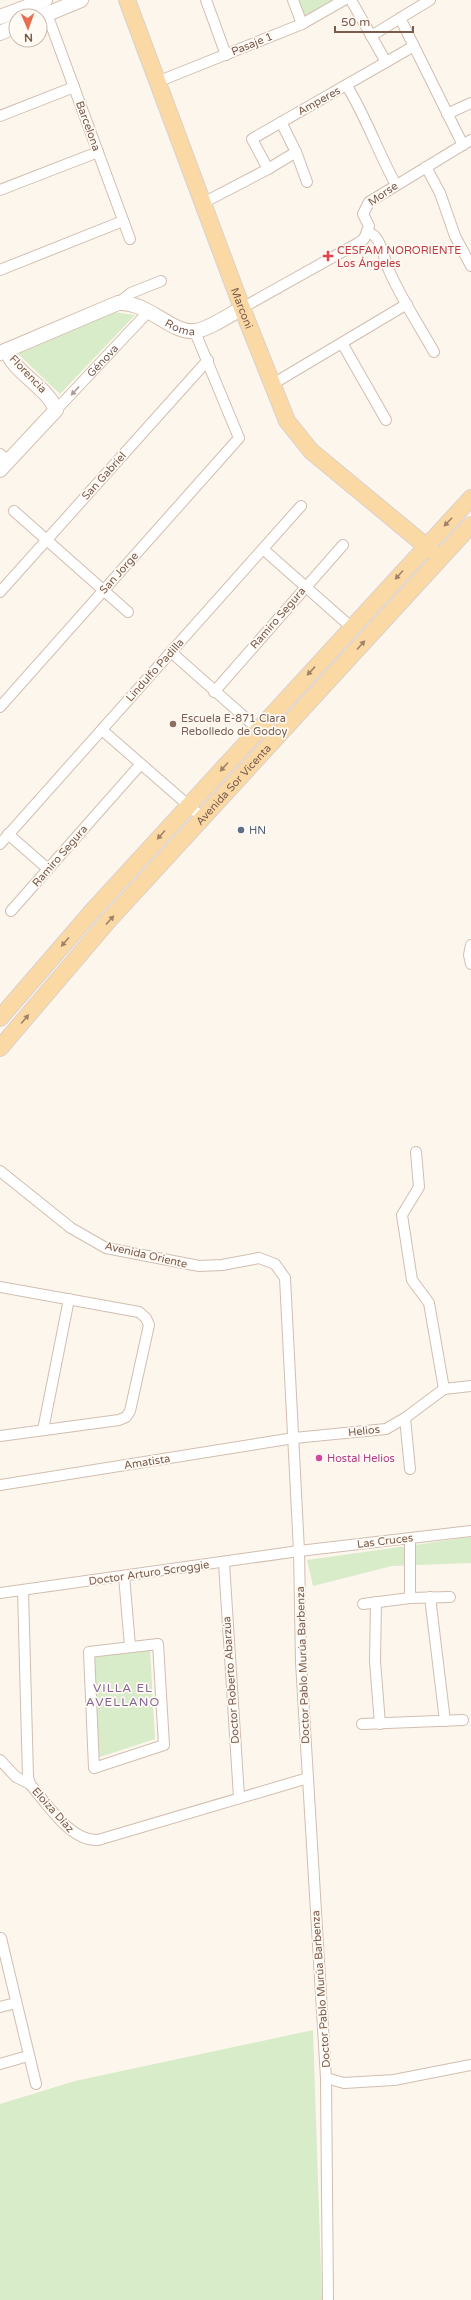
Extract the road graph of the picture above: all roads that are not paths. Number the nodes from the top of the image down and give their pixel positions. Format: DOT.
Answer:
graph roads {
  1 [pos="45,0"];
  2 [pos="81,0"];
  3 [pos="127,0"];
  4 [pos="206,0"];
  5 [pos="293,0"];
  6 [pos="344,0"];
  7 [pos="351,0"];
  8 [pos="430,0"];
  9 [pos="48,13"];
  10 [pos="0,17"];
  11 [pos="400,18"];
  12 [pos="302,24"];
  13 [pos="48,25"];
  14 [pos="371,36"];
  15 [pos="414,46"];
  16 [pos="226,55"];
  17 [pos="386,62"];
  18 [pos="157,82"];
  19 [pos="346,86"];
  20 [pos="74,87"];
  21 [pos="471,103"];
  22 [pos="448,114"];
  23 [pos="0,116"];
  24 [pos="281,122"];
  25 [pos="467,142"];
  26 [pos="98,152"];
  27 [pos="296,152"];
  28 [pos="426,167"];
  29 [pos="268,169"];
  30 [pos="307,182"];
  31 [pos="396,185"];
  32 [pos="0,190"];
  33 [pos="203,203"];
  34 [pos="123,221"];
  35 [pos="368,233"];
  36 [pos="130,239"];
  37 [pos="471,266"];
  38 [pos="0,270"];
  39 [pos="161,280"];
  40 [pos="118,303"];
  41 [pos="407,304"];
  42 [pos="242,308"];
  43 [pos="149,311"];
  44 [pos="195,332"];
  45 [pos="342,343"];
  46 [pos="4,351"];
  47 [pos="434,352"];
  48 [pos="208,360"];
  49 [pos="271,385"];
  50 [pos="54,404"];
  51 [pos="386,420"];
  52 [pos="3,462"];
  53 [pos="471,498"];
  54 [pos="302,506"];
  55 [pos="14,511"];
  56 [pos="471,525"];
  57 [pos="46,541"];
  58 [pos="343,545"];
  59 [pos="426,546"];
  60 [pos="263,549"];
  61 [pos="440,558"];
  62 [pos="305,588"];
  63 [pos="104,589"];
  64 [pos="0,592"];
  65 [pos="128,612"];
  66 [pos="352,627"];
  67 [pos="171,652"];
  68 [pos="214,692"];
  69 [pos="0,707"];
  70 [pos="258,729"];
  71 [pos="102,730"];
  72 [pos="140,765"];
  73 [pos="188,806"];
  74 [pos="203,818"];
  75 [pos="8,834"];
  76 [pos="0,844"];
  77 [pos="48,869"];
  78 [pos="11,911"];
  79 [pos="471,945"];
  80 [pos="471,964"];
  81 [pos="0,1018"];
  82 [pos="0,1048"];
  83 [pos="416,1152"];
  84 [pos="0,1171"];
  85 [pos="268,1260"];
  86 [pos="0,1287"];
  87 [pos="69,1299"];
  88 [pos="471,1386"];
  89 [pos="444,1389"];
  90 [pos="405,1418"];
  91 [pos="43,1430"];
  92 [pos="0,1436"];
  93 [pos="294,1438"];
  94 [pos="410,1469"];
  95 [pos="0,1485"];
  96 [pos="471,1531"];
  97 [pos="410,1539"];
  98 [pos="299,1551"];
  99 [pos="224,1563"];
  100 [pos="124,1576"];
  101 [pos="23,1590"];
  102 [pos="0,1593"];
  103 [pos="430,1597"];
  104 [pos="450,1597"];
  105 [pos="410,1598"];
  106 [pos="376,1602"];
  107 [pos="363,1604"];
  108 [pos="130,1646"];
  109 [pos="445,1720"];
  110 [pos="463,1720"];
  111 [pos="362,1724"];
  112 [pos="380,1724"];
  113 [pos="0,1760"];
  114 [pos="308,1778"];
  115 [pos="30,1784"];
  116 [pos="239,1797"];
  117 [pos="0,1938"];
  118 [pos="16,2003"];
  119 [pos="0,2007"];
  120 [pos="28,2056"];
  121 [pos="0,2064"];
  122 [pos="471,2065"];
  123 [pos="326,2078"];
  124 [pos="36,2084"];
  125 [pos="328,2300"];
  1 -- 10 [label="street"];
  2 -- 9 [label="street"];
  3 -- 18 [label="main road, Marconi"];
  4 -- 16 [label="street"];
  5 -- 12 [label="street"];
  6 -- 12 [label="street, Pasaje 1"];
  7 -- 14 [label="street"];
  8 -- 11 [label="street"];
  11 -- 14 [label="street"];
  11 -- 15 [label="street"];
  12 -- 16 [label="street, Pasaje 1"];
  13 -- 20 [label="street, Barcelona"];
  14 -- 17 [label="street"];
  15 -- 17 [label="street, Amperes"];
  15 -- 22 [label="street"];
  16 -- 18 [label="street, Pasaje 1"];
  17 -- 19 [label="street, Amperes"];
  18 -- 33 [label="main road, Marconi"];
  19 -- 24 [label="street, Amperes"];
  19 -- 31 [label="street"];
  20 -- 23 [label="street"];
  20 -- 26 [label="street, Barcelona"];
  21 -- 22 [label="street"];
  22 -- 25 [label="street"];
  24 -- 27 [label="street"];
  24 -- 29 [label="street, Amperes"];
  25 -- 28 [label="street, Morse"];
  26 -- 32 [label="street"];
  26 -- 34 [label="street, Barcelona"];
  27 -- 29 [label="street"];
  27 -- 30 [label="street"];
  28 -- 31 [label="street, Morse"];
  28 -- 37 [label="street"];
  29 -- 33 [label="street"];
  31 -- 35 [label="street, Morse"];
  33 -- 42 [label="main road, Marconi"];
  34 -- 36 [label="street, Barcelona"];
  34 -- 38 [label="street"];
  35 -- 41 [label="street"];
  35 -- 42 [label="street"];
  39 -- 40 [label="street"];
  40 -- 43 [label="street, Roma"];
  40 -- 46 [label="street"];
  41 -- 45 [label="street"];
  41 -- 47 [label="street"];
  42 -- 44 [label="street, Roma"];
  42 -- 49 [label="main road, Marconi"];
  43 -- 44 [label="street, Roma"];
  43 -- 50 [label="street, Génova, one-way"];
  44 -- 48 [label="street"];
  45 -- 49 [label="street"];
  45 -- 51 [label="street"];
  46 -- 50 [label="street, Florencia"];
  48 -- 57 [label="street, San Gabriel"];
  48 -- 63 [label="street, San Jorge"];
  49 -- 59 [label="main road, Marconi"];
  50 -- 52 [label="street, Génova"];
  53 -- 59 [label="main road, Avenida Sor Vicenta, one-way"];
  54 -- 60 [label="street, Lindulfo Padilla"];
  55 -- 57 [label="street"];
  56 -- 61 [label="main road, Avenida Sor Vicenta"];
  57 -- 63 [label="street"];
  57 -- 64 [label="street, San Gabriel"];
  58 -- 62 [label="street, Ramiro Segura"];
  59 -- 61 [label="main road, Marconi"];
  59 -- 66 [label="main road, Avenida Sor Vicenta, one-way"];
  60 -- 62 [label="street"];
  60 -- 67 [label="street, Lindulfo Padilla"];
  74 -- 61 [label="main road, Avenida Sor Vicenta, one-way"];
  62 -- 66 [label="street"];
  62 -- 68 [label="street, Ramiro Segura"];
  63 -- 65 [label="street"];
  63 -- 69 [label="street, San Jorge"];
  66 -- 70 [label="main road, Avenida Sor Vicenta, one-way"];
  67 -- 68 [label="street"];
  67 -- 71 [label="street, Lindulfo Padilla"];
  68 -- 70 [label="street"];
  70 -- 73 [label="main road, Avenida Sor Vicenta, one-way"];
  71 -- 72 [label="street"];
  71 -- 75 [label="street, Lindulfo Padilla"];
  72 -- 73 [label="street"];
  72 -- 77 [label="street, Ramiro Segura"];
  73 -- 74 [label="street"];
  73 -- 81 [label="main road, Avenida Sor Vicenta, one-way"];
  82 -- 74 [label="main road, Avenida Sor Vicenta, one-way"];
  75 -- 76 [label="street, Lindulfo Padilla"];
  75 -- 77 [label="street"];
  77 -- 78 [label="street, Ramiro Segura"];
  79 -- 80 [label="street"];
  83 -- 89 [label="street"];
  84 -- 85 [label="street, Avenida Oriente"];
  85 -- 93 [label="street, Doctor Pablo Murúa Barbenza"];
  86 -- 87 [label="street"];
  87 -- 91 [label="street"];
  87 -- 91 [label="street"];
  88 -- 89 [label="street"];
  89 -- 90 [label="street, Helios"];
  90 -- 93 [label="street, Helios"];
  90 -- 94 [label="street"];
  91 -- 92 [label="street"];
  93 -- 95 [label="street, Amatista"];
  93 -- 98 [label="street, Doctor Pablo Murúa Barbenza"];
  96 -- 97 [label="street, Las Cruces"];
  97 -- 98 [label="street, Las Cruces"];
  97 -- 105 [label="street"];
  98 -- 99 [label="street, Doctor Arturo Scroggie"];
  98 -- 114 [label="street, Doctor Pablo Murúa Barbenza"];
  99 -- 100 [label="street, Doctor Arturo Scroggie"];
  99 -- 116 [label="street, Doctor Roberto Abarzúa"];
  100 -- 101 [label="street, Doctor Arturo Scroggie"];
  100 -- 108 [label="street"];
  101 -- 102 [label="street, Doctor Arturo Scroggie"];
  101 -- 115 [label="street, Eloiza Díaz"];
  103 -- 104 [label="street"];
  103 -- 105 [label="street"];
  103 -- 109 [label="street"];
  105 -- 106 [label="street"];
  106 -- 107 [label="street"];
  106 -- 112 [label="street"];
  108 -- 108 [label="street"];
  109 -- 110 [label="street"];
  109 -- 112 [label="street"];
  111 -- 112 [label="street"];
  113 -- 115 [label="street"];
  114 -- 116 [label="street, Eloiza Díaz"];
  114 -- 123 [label="street, Doctor Pablo Murúa Barbenza"];
  115 -- 116 [label="street, Eloiza Díaz"];
  117 -- 118 [label="street"];
  118 -- 119 [label="street"];
  118 -- 120 [label="street"];
  120 -- 121 [label="street"];
  120 -- 124 [label="street"];
  122 -- 123 [label="street"];
  123 -- 125 [label="street, Doctor Pablo Murúa Barbenza"];
}
